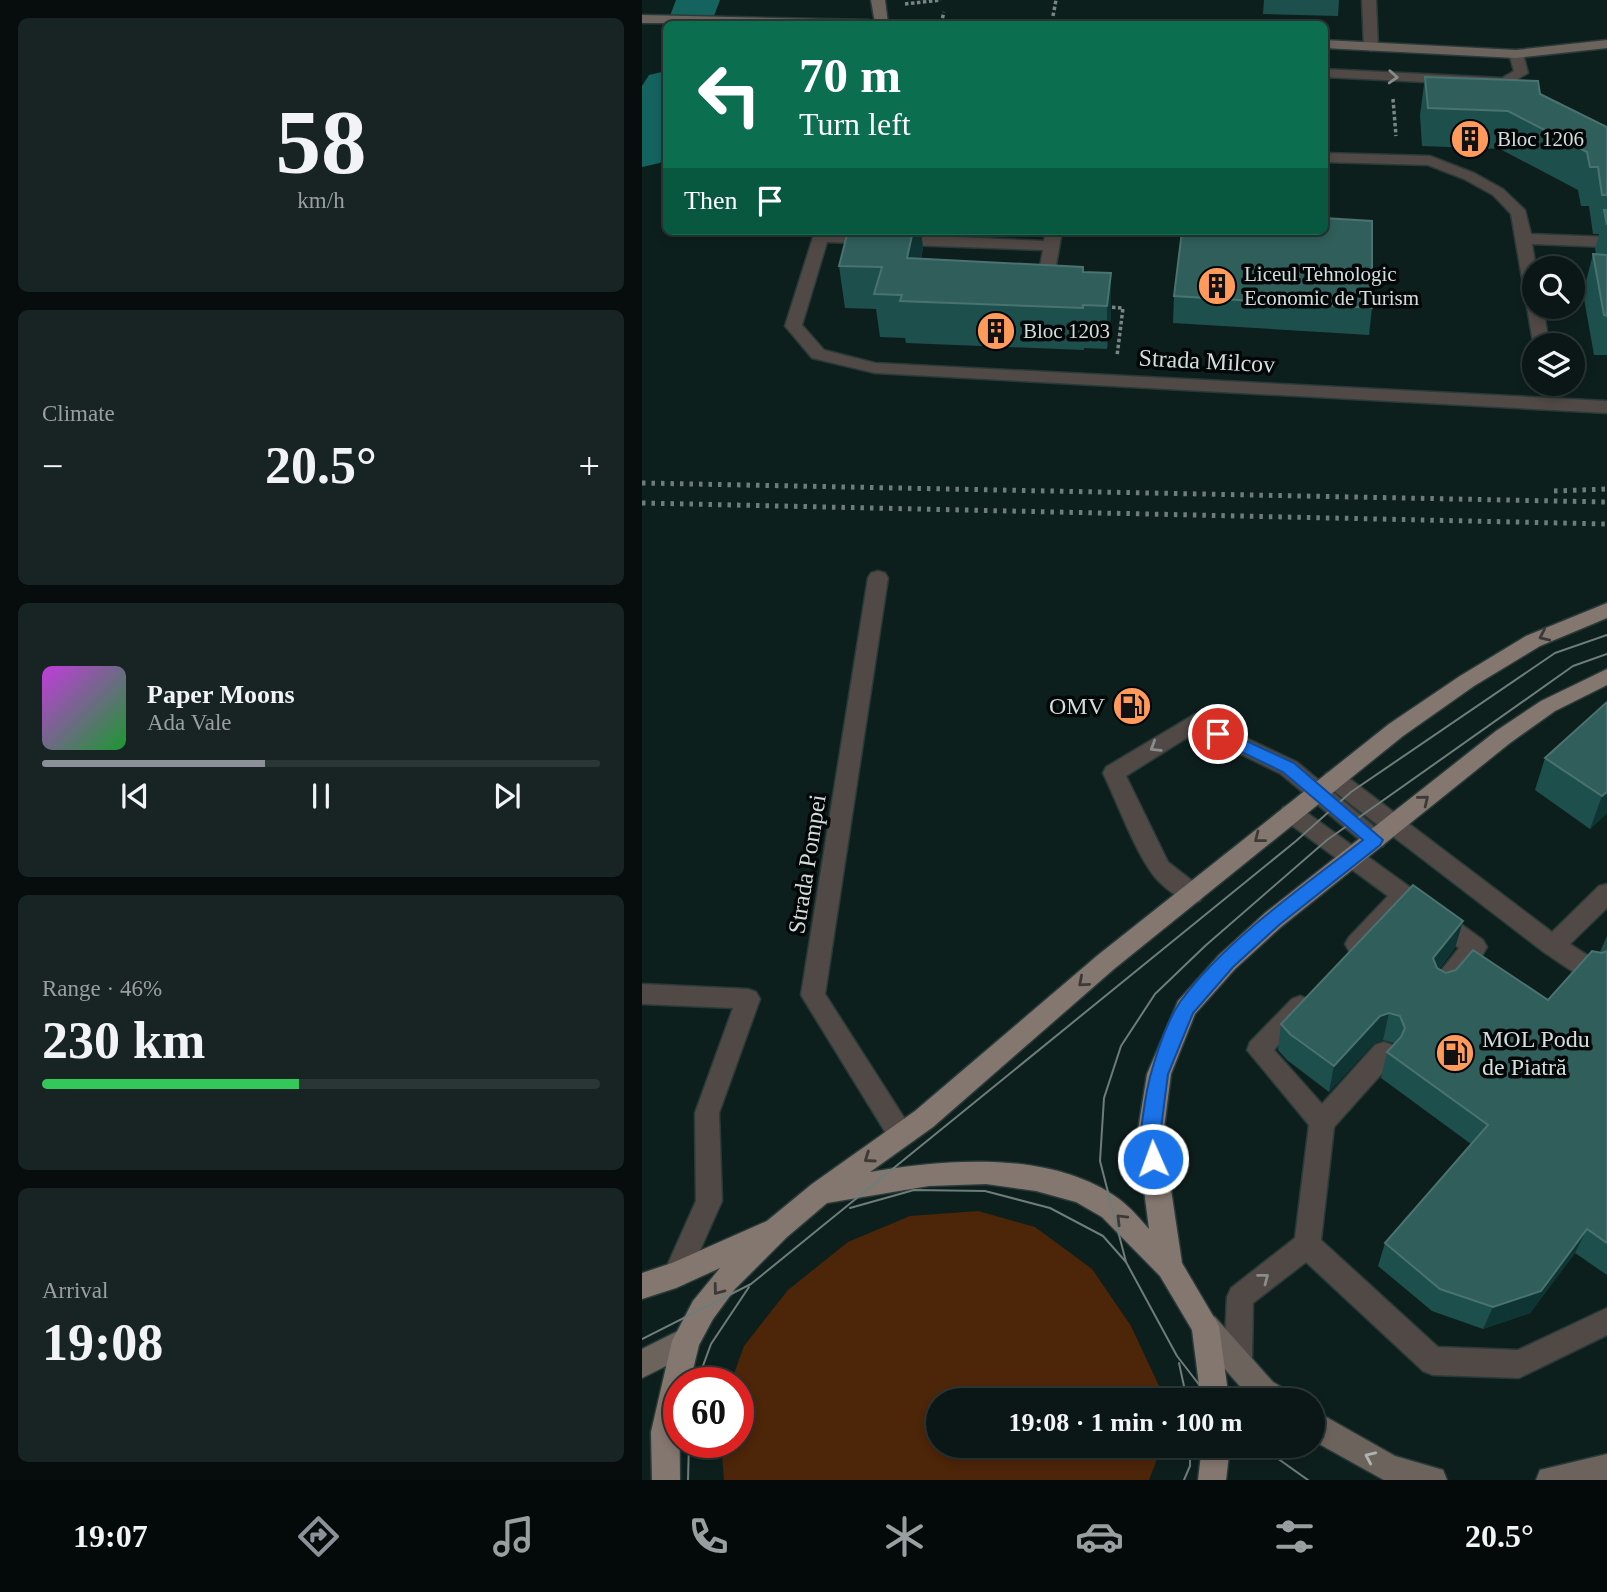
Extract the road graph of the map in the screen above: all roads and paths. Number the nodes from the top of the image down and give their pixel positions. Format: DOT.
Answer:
graph roads {
  1 [pos="878,0"];
  2 [pos="941,0"];
  3 [pos="1056,0"];
  4 [pos="1369,0"];
  5 [pos="918,5"];
  6 [pos="944,12"];
  7 [pos="1053,16"];
  8 [pos="642,19"];
  9 [pos="735,21"];
  10 [pos="882,21"];
  11 [pos="942,21"];
  12 [pos="1328,44"];
  13 [pos="1607,44"];
  14 [pos="1371,47"];
  15 [pos="1516,54"];
  16 [pos="1328,74"];
  17 [pos="1393,98"];
  18 [pos="1328,157"];
  19 [pos="1398,160"];
  20 [pos="822,235"];
  21 [pos="868,235"];
  22 [pos="1053,239"];
  23 [pos="1525,239"];
  24 [pos="1607,242"];
  25 [pos="1527,256"];
  26 [pos="1043,296"];
  27 [pos="1096,307"];
  28 [pos="1114,381"];
  29 [pos="1548,396"];
  30 [pos="1549,403"];
  31 [pos="1607,407"];
  32 [pos="878,578"];
  33 [pos="1607,610"];
  34 [pos="1607,676"];
  35 [pos="1326,785"];
  36 [pos="1291,813"];
  37 [pos="1393,825"];
  38 [pos="1375,840"];
  39 [pos="1352,858"];
  40 [pos="1607,893"];
  41 [pos="1192,894"];
  42 [pos="1403,895"];
  43 [pos="1553,946"];
  44 [pos="1340,963"];
  45 [pos="1590,969"];
  46 [pos="1440,987"];
  47 [pos="1313,992"];
  48 [pos="642,994"];
  49 [pos="1384,1053"];
  50 [pos="1322,1122"];
  51 [pos="901,1135"];
  52 [pos="820,1192"];
  53 [pos="778,1228"];
  54 [pos="1307,1245"];
  55 [pos="1169,1267"];
  56 [pos="675,1275"];
  57 [pos="642,1286"];
  58 [pos="1607,1321"];
  59 [pos="1205,1326"];
  60 [pos="686,1341"];
  61 [pos="1238,1360"];
  62 [pos="642,1364"];
  63 [pos="1213,1388"];
  64 [pos="1260,1388"];
  65 [pos="1325,1431"];
  66 [pos="1215,1458"];
  67 [pos="1607,1468"];
  68 [pos="1563,1478"];
  69 [pos="666,1480"];
  70 [pos="1212,1480"];
  71 [pos="1433,1480"];
  1 -- 10 [label="street"];
  2 -- 5 [label="path"];
  3 -- 7 [label="path"];
  4 -- 14 [label="street"];
  6 -- 11 [label="path"];
  8 -- 9 [label="street"];
  12 -- 14 [label="street"];
  13 -- 15 [label="street"];
  14 -- 15 [label="street"];
  16 -- 15 [label="street, one-way"];
  17 -- 19 [label="path"];
  18 -- 19 [label="street"];
  19 -- 23 [label="street"];
  20 -- 28 [label="street, Strada Milcov"];
  21 -- 22 [label="street"];
  22 -- 26 [label="street"];
  23 -- 24 [label="street"];
  23 -- 25 [label="street"];
  27 -- 28 [label="path"];
  28 -- 30 [label="street, Strada Milcov"];
  29 -- 30 [label="street"];
  30 -- 31 [label="street, Strada Milcov"];
  32 -- 51 [label="street, Strada Pompei"];
  33 -- 35 [label="main road, one-way"];
  37 -- 34 [label="main road, one-way"];
  35 -- 36 [label="main road"];
  35 -- 37 [label="street"];
  35 -- 38 [label="street"];
  35 -- 41 [label="street, one-way"];
  36 -- 39 [label="street"];
  36 -- 41 [label="main road, one-way"];
  37 -- 38 [label="main road"];
  37 -- 43 [label="street"];
  38 -- 39 [label="main road"];
  39 -- 42 [label="street"];
  39 -- 55 [label="main road"];
  40 -- 43 [label="street"];
  41 -- 51 [label="main road, one-way"];
  42 -- 44 [label="street"];
  42 -- 46 [label="street"];
  43 -- 45 [label="street"];
  47 -- 50 [label="street"];
  48 -- 56 [label="street"];
  49 -- 50 [label="street"];
  50 -- 54 [label="street"];
  51 -- 52 [label="main road, one-way"];
  52 -- 53 [label="main road"];
  55 -- 52 [label="main road, one-way"];
  53 -- 56 [label="main road"];
  53 -- 60 [label="main road, one-way"];
  54 -- 58 [label="street"];
  61 -- 54 [label="street, one-way"];
  55 -- 59 [label="main road"];
  56 -- 57 [label="main road"];
  59 -- 61 [label="street"];
  59 -- 63 [label="main road"];
  60 -- 62 [label="street"];
  60 -- 69 [label="main road"];
  61 -- 64 [label="street"];
  71 -- 65 [label="street, one-way"];
  66 -- 70 [label="main road"];
  67 -- 68 [label="street"];
}
